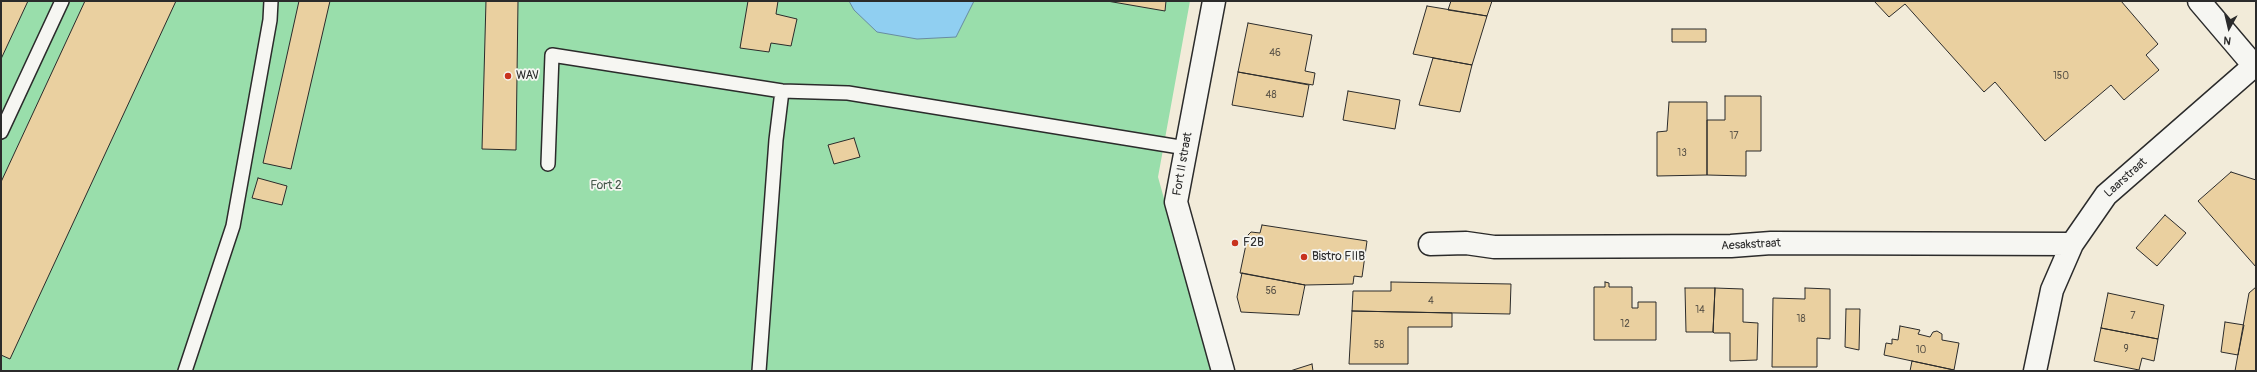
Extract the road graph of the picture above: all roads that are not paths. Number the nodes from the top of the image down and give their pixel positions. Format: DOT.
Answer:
graph roads {
  1 [pos="62,1"];
  2 [pos="270,1"];
  3 [pos="1214,1"];
  4 [pos="2199,1"];
  5 [pos="2255,66"];
  6 [pos="782,91"];
  7 [pos="1,132"];
  8 [pos="1186,148"];
  9 [pos="548,164"];
  10 [pos="1430,244"];
  11 [pos="2072,244"];
  12 [pos="185,371"];
  13 [pos="759,371"];
  14 [pos="1223,371"];
  15 [pos="2035,371"];
  1 -- 7 [label="lane"];
  2 -- 12 [label="lane"];
  3 -- 8 [label="street, Fort II straat"];
  4 -- 5 [label="street"];
  5 -- 11 [label="street, Laarstraat"];
  6 -- 8 [label="lane"];
  6 -- 9 [label="lane"];
  6 -- 13 [label="lane"];
  8 -- 14 [label="street, Fort II straat"];
  10 -- 11 [label="street, Aesakstraat"];
  11 -- 15 [label="street, Laarstraat"];
}
